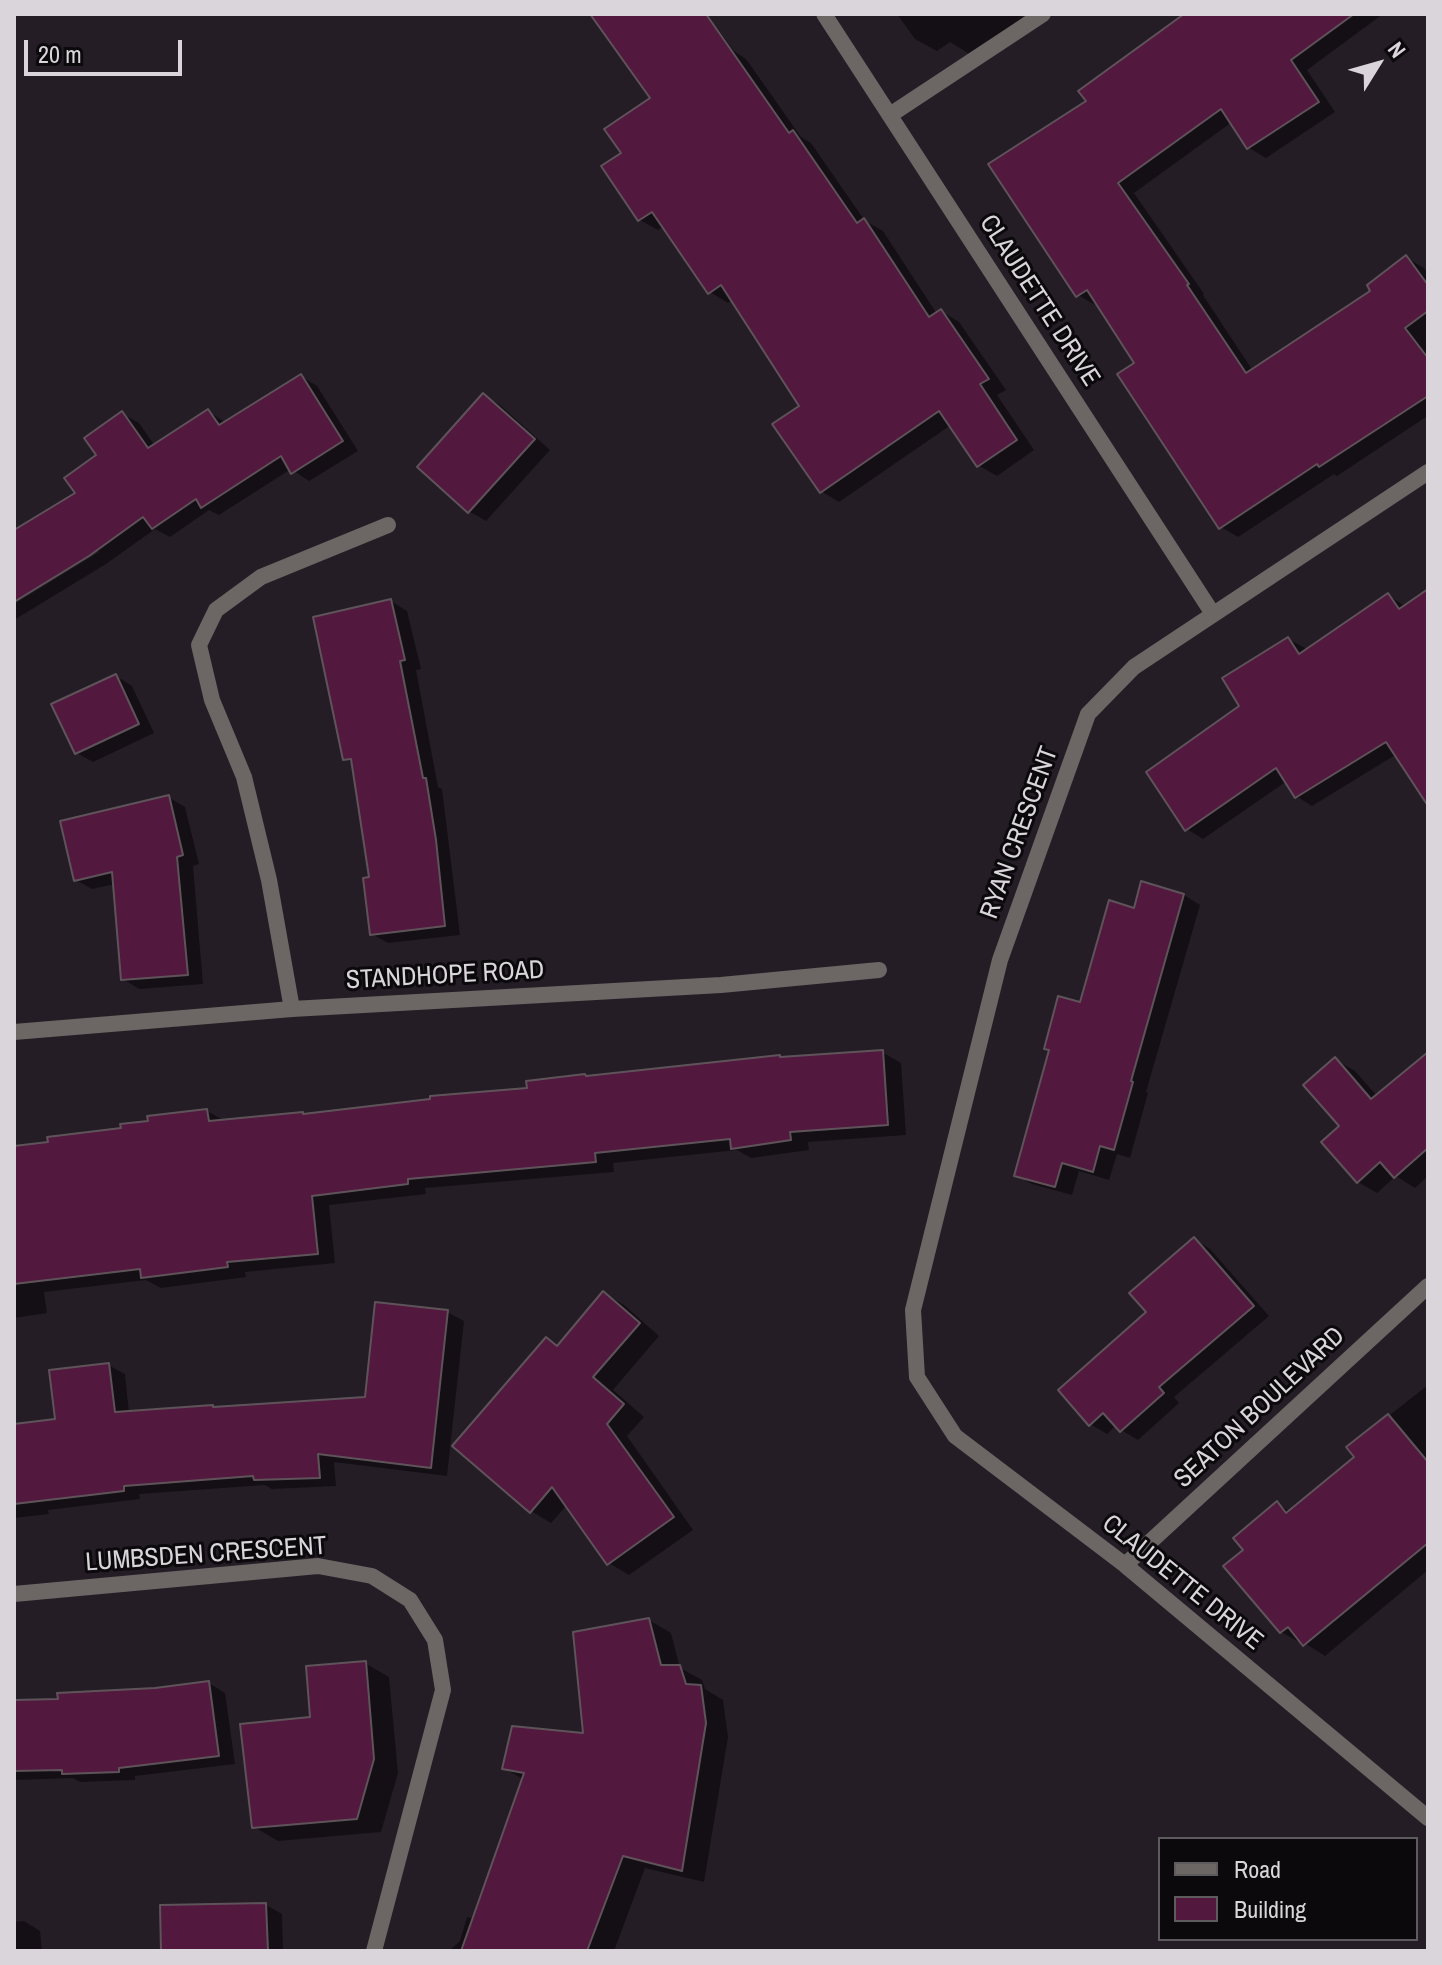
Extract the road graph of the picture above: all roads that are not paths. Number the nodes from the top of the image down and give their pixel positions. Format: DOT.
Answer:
graph roads {
  1 [pos="824,14"];
  2 [pos="1043,14"];
  3 [pos="890,115"];
  4 [pos="1428,472"];
  5 [pos="388,525"];
  6 [pos="1213,614"];
  7 [pos="879,970"];
  8 [pos="292,1009"];
  9 [pos="14,1032"];
  10 [pos="1428,1286"];
  11 [pos="917,1377"];
  12 [pos="1125,1565"];
  13 [pos="14,1594"];
  14 [pos="1428,1818"];
  15 [pos="374,1951"];
  1 -- 3 [label="street, CLAUDETTE DRIVE"];
  2 -- 3 [label="street"];
  3 -- 6 [label="street, CLAUDETTE DRIVE"];
  4 -- 6 [label="street, RYAN CRESCENT"];
  5 -- 8 [label="street"];
  6 -- 11 [label="street, RYAN CRESCENT"];
  7 -- 8 [label="street, STANDHOPE ROAD"];
  8 -- 9 [label="street, STANDHOPE ROAD"];
  10 -- 12 [label="street, SEATON BOULEVARD"];
  11 -- 12 [label="street, CLAUDETTE DRIVE"];
  12 -- 14 [label="street, CLAUDETTE DRIVE"];
  13 -- 15 [label="street, LUMBSDEN CRESCENT"];
}
